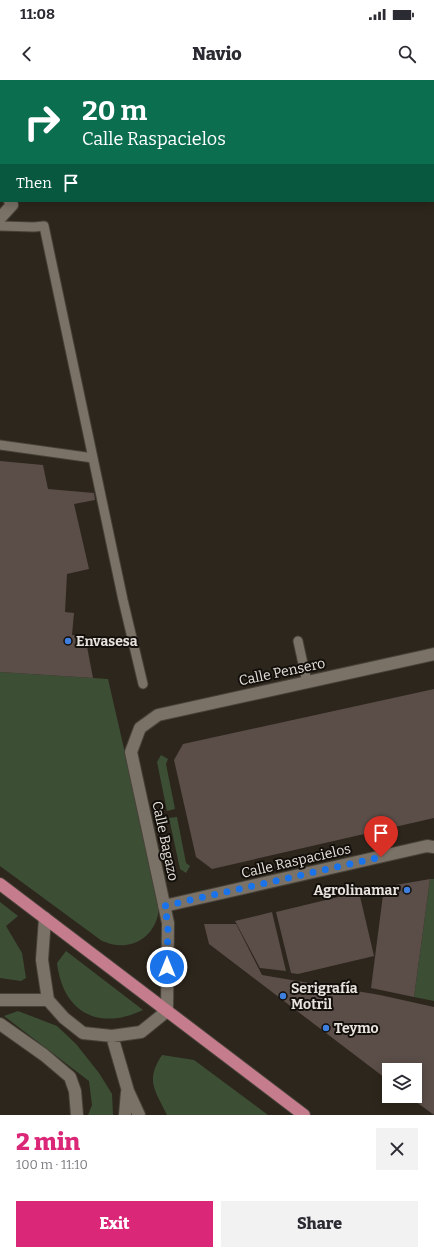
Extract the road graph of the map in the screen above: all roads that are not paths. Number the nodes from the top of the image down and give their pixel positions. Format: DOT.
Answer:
graph roads {
  1 [pos="10,202"];
  2 [pos="0,218"];
  3 [pos="0,226"];
  4 [pos="0,445"];
  5 [pos="93,458"];
  6 [pos="298,641"];
  7 [pos="434,654"];
  8 [pos="307,682"];
  9 [pos="142,684"];
  10 [pos="140,728"];
  11 [pos="434,847"];
  12 [pos="0,884"];
  13 [pos="164,906"];
  14 [pos="45,918"];
  15 [pos="0,1000"];
  16 [pos="48,1000"];
  17 [pos="167,1011"];
  18 [pos="0,1024"];
  19 [pos="112,1036"];
  20 [pos="128,1091"];
  21 [pos="77,1115"];
  22 [pos="125,1115"];
  23 [pos="139,1115"];
  24 [pos="304,1115"];
  1 -- 2 [label="street"];
  3 -- 5 [label="lane"];
  4 -- 5 [label="lane"];
  5 -- 9 [label="lane"];
  6 -- 8 [label="lane"];
  7 -- 8 [label="street, Calle Pensero"];
  8 -- 10 [label="street, Calle Pensero"];
  10 -- 13 [label="street, Calle Bagazo"];
  11 -- 13 [label="street, Calle Raspacielos"];
  12 -- 14 [label="highway"];
  13 -- 17 [label="street, Calle Bagazo"];
  14 -- 16 [label="street"];
  14 -- 17 [label="highway"];
  15 -- 16 [label="street"];
  16 -- 19 [label="street"];
  17 -- 19 [label="street"];
  17 -- 24 [label="highway"];
  18 -- 21 [label="street"];
  19 -- 20 [label="street"];
  20 -- 22 [label="street"];
  20 -- 23 [label="street"];
}
